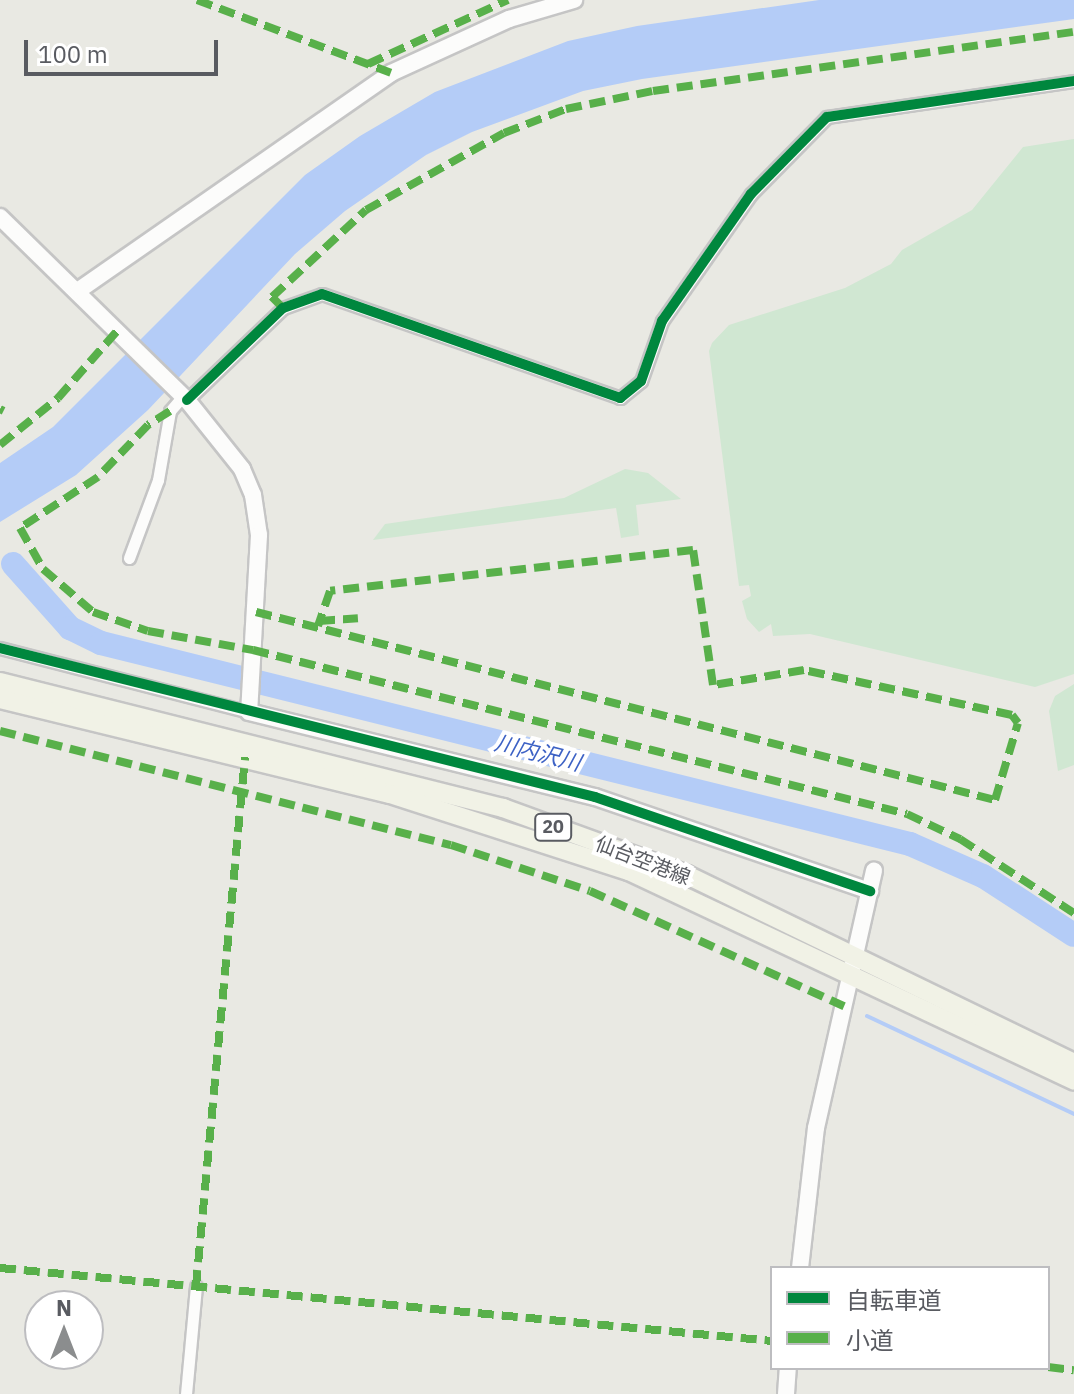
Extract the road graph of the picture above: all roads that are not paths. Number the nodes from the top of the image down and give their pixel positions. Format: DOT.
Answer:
graph roads {
  1 [pos="574,0"];
  2 [pos="1074,81"];
  3 [pos="0,217"];
  4 [pos="79,290"];
  5 [pos="183,397"];
  6 [pos="129,558"];
  7 [pos="0,648"];
  8 [pos="0,682"];
  9 [pos="0,699"];
  10 [pos="249,708"];
  11 [pos="874,870"];
  12 [pos="870,891"];
  13 [pos="858,954"];
  14 [pos="854,974"];
  15 [pos="1074,1063"];
  16 [pos="1074,1080"];
  17 [pos="800,1266"];
  18 [pos="196,1286"];
  19 [pos="788,1370"];
  20 [pos="186,1394"];
  21 [pos="786,1394"];
  1 -- 4 [label="street"];
  2 -- 5 [label="street"];
  3 -- 4 [label="street"];
  4 -- 5 [label="street"];
  5 -- 6 [label="street"];
  5 -- 10 [label="street"];
  7 -- 10 [label="street"];
  8 -- 13 [label="main road, 仙台空港線 / 20"];
  9 -- 14 [label="main road, 仙台空港線 / 20"];
  10 -- 12 [label="street"];
  11 -- 12 [label="street"];
  12 -- 13 [label="street"];
  13 -- 14 [label="street"];
  13 -- 15 [label="main road, 仙台空港線 / 20"];
  14 -- 16 [label="main road, 仙台空港線 / 20"];
  14 -- 17 [label="street"];
  18 -- 20 [label="street"];
  19 -- 21 [label="street"];
}
